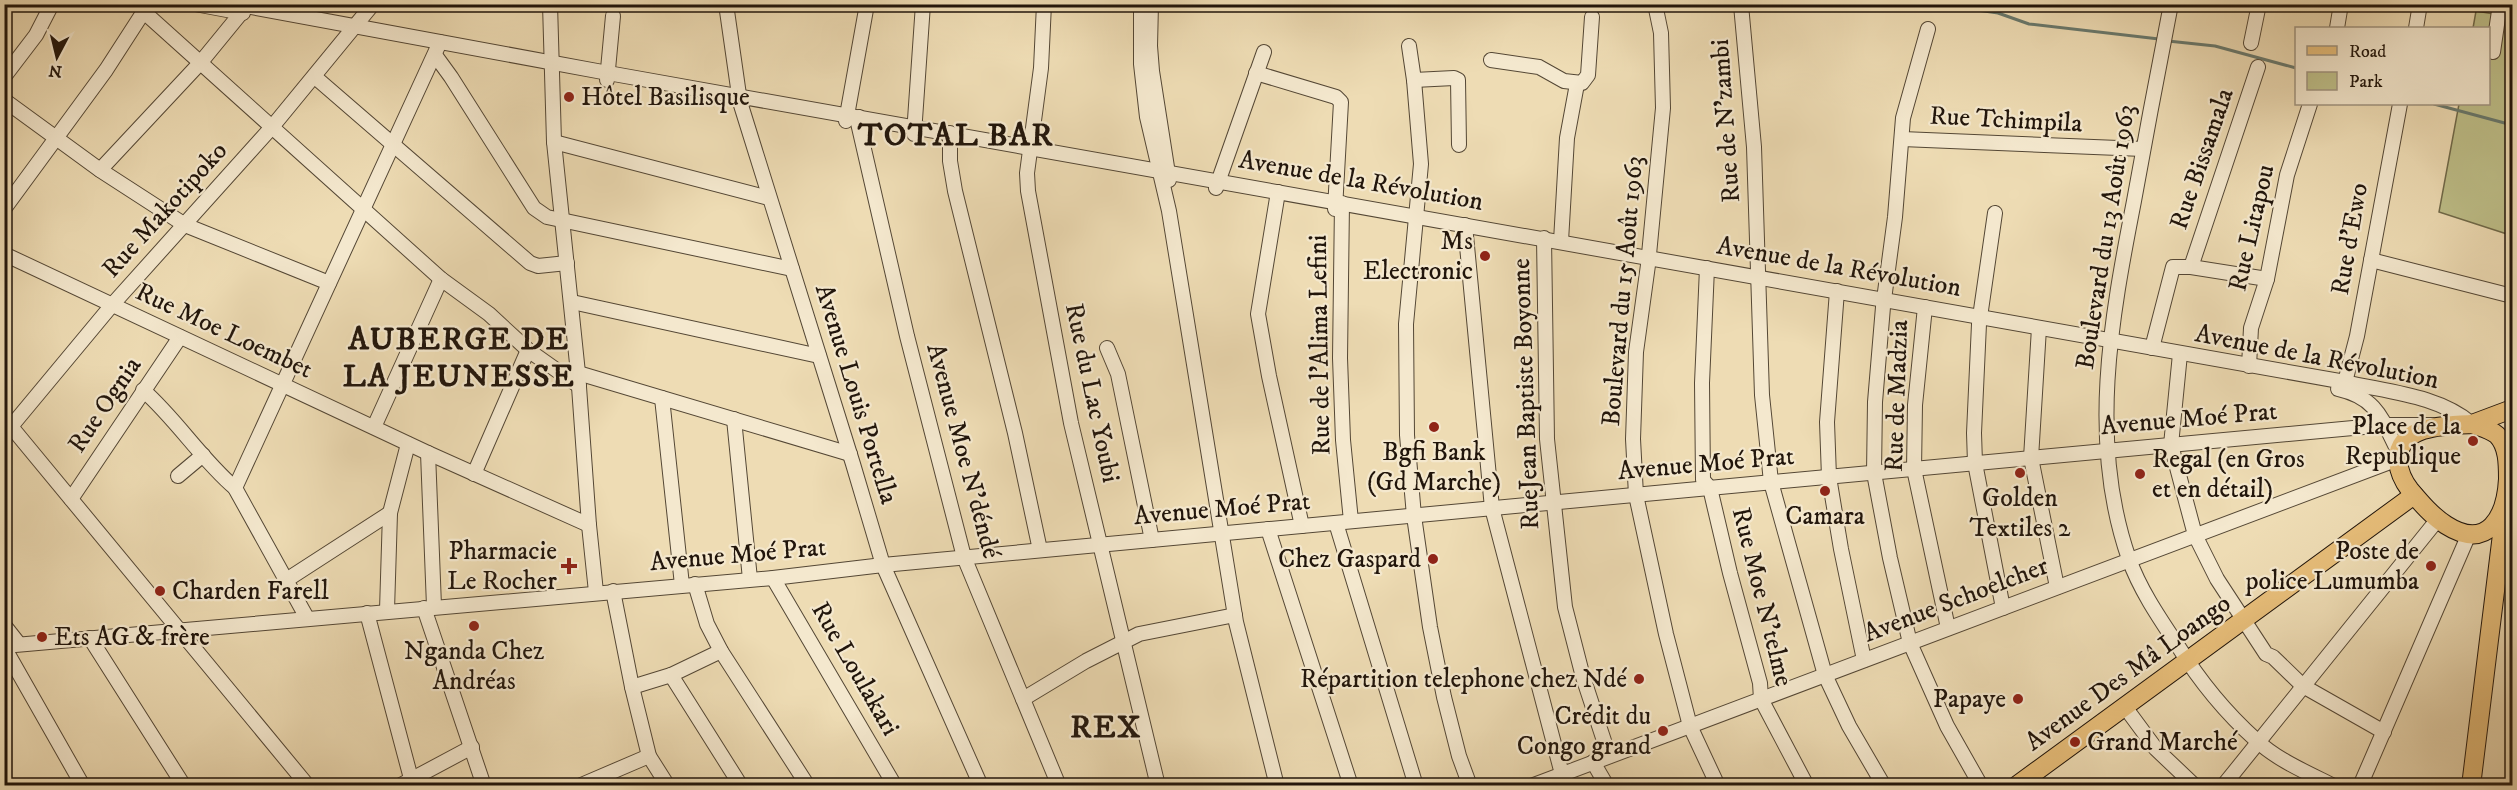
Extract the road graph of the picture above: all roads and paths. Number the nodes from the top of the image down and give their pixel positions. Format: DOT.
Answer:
graph roads {
  1 [pos="52,4"];
  2 [pos="195,4"];
  3 [pos="373,4"];
  4 [pos="550,4"];
  5 [pos="726,4"];
  6 [pos="867,4"];
  7 [pos="923,4"];
  8 [pos="1044,4"];
  9 [pos="1141,4"];
  10 [pos="1151,4"];
  11 [pos="1655,4"];
  12 [pos="2171,4"];
  13 [pos="2259,4"];
  14 [pos="2341,4"];
  15 [pos="2420,4"];
  16 [pos="2500,4"];
  17 [pos="1742,5"];
  18 [pos="146,8"];
  19 [pos="241,8"];
  20 [pos="280,9"];
  21 [pos="613,16"];
  22 [pos="1592,17"];
  23 [pos="2337,27"];
  24 [pos="2416,27"];
  25 [pos="1928,29"];
  26 [pos="352,30"];
  27 [pos="2251,43"];
  28 [pos="1409,46"];
  29 [pos="437,48"];
  30 [pos="1264,52"];
  31 [pos="2493,52"];
  32 [pos="1491,60"];
  33 [pos="201,62"];
  34 [pos="550,66"];
  35 [pos="2258,68"];
  36 [pos="1256,73"];
  37 [pos="607,76"];
  38 [pos="4,77"];
  39 [pos="315,77"];
  40 [pos="1414,80"];
  41 [pos="1577,84"];
  42 [pos="739,99"];
  43 [pos="4,100"];
  44 [pos="2310,105"];
  45 [pos="2400,105"];
  46 [pos="852,119"];
  47 [pos="272,127"];
  48 [pos="915,130"];
  49 [pos="949,137"];
  50 [pos="57,139"];
  51 [pos="1902,139"];
  52 [pos="554,142"];
  53 [pos="1152,143"];
  54 [pos="394,145"];
  55 [pos="1459,146"];
  56 [pos="2143,149"];
  57 [pos="1165,150"];
  58 [pos="1030,151"];
  59 [pos="1134,166"];
  60 [pos="100,170"];
  61 [pos="1194,176"];
  62 [pos="1164,177"];
  63 [pos="1218,184"];
  64 [pos="1277,195"];
  65 [pos="769,198"];
  66 [pos="1338,206"];
  67 [pos="4,209"];
  68 [pos="364,211"];
  69 [pos="1995,213"];
  70 [pos="1414,219"];
  71 [pos="562,221"];
  72 [pos="185,225"];
  73 [pos="1464,228"];
  74 [pos="1561,241"];
  75 [pos="1544,242"];
  76 [pos="4,254"];
  77 [pos="2371,260"];
  78 [pos="1649,261"];
  79 [pos="567,263"];
  80 [pos="2191,267"];
  81 [pos="792,269"];
  82 [pos="1707,271"];
  83 [pos="441,279"];
  84 [pos="2267,279"];
  85 [pos="1759,281"];
  86 [pos="329,283"];
  87 [pos="1836,295"];
  88 [pos="2512,296"];
  89 [pos="572,302"];
  90 [pos="1884,303"];
  91 [pos="112,305"];
  92 [pos="1924,310"];
  93 [pos="1980,321"];
  94 [pos="2038,331"];
  95 [pos="180,337"];
  96 [pos="2109,344"];
  97 [pos="1107,348"];
  98 [pos="2152,348"];
  99 [pos="528,350"];
  100 [pos="819,356"];
  101 [pos="2179,357"];
  102 [pos="2249,366"];
  103 [pos="579,380"];
  104 [pos="2345,382"];
  105 [pos="282,385"];
  106 [pos="143,390"];
  107 [pos="663,398"];
  108 [pos="2512,409"];
  109 [pos="734,419"];
  110 [pos="2472,424"];
  111 [pos="2385,425"];
  112 [pos="2444,425"];
  113 [pos="7,426"];
  114 [pos="374,428"];
  115 [pos="408,444"];
  116 [pos="2171,445"];
  117 [pos="2107,451"];
  118 [pos="428,453"];
  119 [pos="850,454"];
  120 [pos="203,455"];
  121 [pos="2398,456"];
  122 [pos="2031,458"];
  123 [pos="2510,460"];
  124 [pos="1975,463"];
  125 [pos="1914,469"];
  126 [pos="1874,473"];
  127 [pos="474,474"];
  128 [pos="178,476"];
  129 [pos="1829,477"];
  130 [pos="1771,482"];
  131 [pos="235,488"];
  132 [pos="1710,488"];
  133 [pos="1636,495"];
  134 [pos="2414,495"];
  135 [pos="71,499"];
  136 [pos="1552,503"];
  137 [pos="2505,505"];
  138 [pos="1492,508"];
  139 [pos="390,513"];
  140 [pos="1414,516"];
  141 [pos="2438,519"];
  142 [pos="1344,522"];
  143 [pos="589,525"];
  144 [pos="1302,526"];
  145 [pos="1268,529"];
  146 [pos="1220,534"];
  147 [pos="2473,534"];
  148 [pos="2195,536"];
  149 [pos="1152,540"];
  150 [pos="2508,540"];
  151 [pos="1100,545"];
  152 [pos="1040,550"];
  153 [pos="964,557"];
  154 [pos="2129,560"];
  155 [pos="883,565"];
  156 [pos="773,578"];
  157 [pos="288,579"];
  158 [pos="750,579"];
  159 [pos="688,584"];
  160 [pos="2057,587"];
  161 [pos="613,591"];
  162 [pos="596,592"];
  163 [pos="429,607"];
  164 [pos="2003,608"];
  165 [pos="387,610"];
  166 [pos="367,613"];
  167 [pos="1235,615"];
  168 [pos="307,618"];
  169 [pos="2243,621"];
  170 [pos="4,625"];
  171 [pos="1948,628"];
  172 [pos="178,630"];
  173 [pos="90,638"];
  174 [pos="1123,643"];
  175 [pos="1910,643"];
  176 [pos="9,646"];
  177 [pos="722,651"];
  178 [pos="1864,660"];
  179 [pos="2187,661"];
  180 [pos="671,675"];
  181 [pos="1825,675"];
  182 [pos="2303,686"];
  183 [pos="632,687"];
  184 [pos="1023,699"];
  185 [pos="1761,699"];
  186 [pos="2125,707"];
  187 [pos="1690,726"];
  188 [pos="2384,732"];
  189 [pos="2257,741"];
  190 [pos="472,747"];
  191 [pos="649,756"];
  192 [pos="1609,756"];
  193 [pos="1593,762"];
  194 [pos="1562,774"];
  195 [pos="407,783"];
  196 [pos="84,786"];
  197 [pos="184,786"];
  198 [pos="308,786"];
  199 [pos="484,786"];
  200 [pos="579,786"];
  201 [pos="668,786"];
  202 [pos="741,786"];
  203 [pos="808,786"];
  204 [pos="895,786"];
  205 [pos="981,786"];
  206 [pos="1059,786"];
  207 [pos="1158,786"];
  208 [pos="1277,786"];
  209 [pos="1351,786"];
  210 [pos="1416,786"];
  211 [pos="1470,786"];
  212 [pos="1531,786"];
  213 [pos="1607,786"];
  214 [pos="1718,786"];
  215 [pos="1807,786"];
  216 [pos="1884,786"];
  217 [pos="1982,786"];
  218 [pos="2016,786"];
  219 [pos="2194,786"];
  220 [pos="2223,786"];
  221 [pos="2334,786"];
  222 [pos="2360,786"];
  223 [pos="2471,786"];
  1 -- 38 [label="street"];
  2 -- 19 [label="street, Avenue de la Révolution"];
  3 -- 26 [label="street, Rue Makotipoko"];
  4 -- 34 [label="street"];
  5 -- 42 [label="street, Avenue Louis Portella"];
  6 -- 46 [label="street, Avenue Moe N'déndé"];
  7 -- 48 [label="street"];
  8 -- 58 [label="street, Rue du Lac Youbi"];
  9 -- 53 [label="street"];
  10 -- 57 [label="street"];
  11 -- 78 [label="street, Boulevard du 15 Août 1963"];
  12 -- 56 [label="street, Boulevard du 13 Août 1963"];
  13 -- 27 [label="street"];
  14 -- 23 [label="street"];
  15 -- 24 [label="street"];
  16 -- 31 [label="street"];
  17 -- 85 [label="street, Rue de N'zambi"];
  18 -- 33 [label="street"];
  18 -- 50 [label="street"];
  19 -- 20 [label="street, Avenue de la Révolution"];
  19 -- 26 [label="street, Avenue de la Révolution"];
  19 -- 33 [label="street"];
  20 -- 26 [label="street, Avenue de la Révolution"];
  21 -- 37 [label="street"];
  22 -- 41 [label="street"];
  25 -- 51 [label="street"];
  26 -- 29 [label="street, Avenue de la Révolution"];
  26 -- 39 [label="street, Rue Makotipoko"];
  28 -- 40 [label="street"];
  29 -- 34 [label="street, Avenue de la Révolution"];
  29 -- 54 [label="street"];
  29 -- 71 [label="street"];
  30 -- 36 [label="street"];
  32 -- 41 [label="street"];
  33 -- 47 [label="street"];
  33 -- 60 [label="street"];
  34 -- 37 [label="street, Avenue de la Révolution"];
  34 -- 52 [label="street"];
  35 -- 80 [label="street, Rue Bissamala"];
  36 -- 63 [label="street"];
  36 -- 66 [label="street, Rue de l'Alima Lefini"];
  37 -- 42 [label="street, Avenue de la Révolution"];
  39 -- 47 [label="street, Rue Makotipoko"];
  39 -- 54 [label="street"];
  40 -- 55 [label="street"];
  40 -- 70 [label="street"];
  41 -- 74 [label="street"];
  42 -- 46 [label="street, Avenue de la Révolution"];
  42 -- 65 [label="street, Avenue Louis Portella"];
  43 -- 50 [label="street"];
  44 -- 84 [label="street, Rue Litapou"];
  45 -- 77 [label="street, Rue d'Ewo"];
  46 -- 48 [label="street, Avenue de la Révolution"];
  46 -- 153 [label="street, Avenue Moe N'déndé"];
  47 -- 68 [label="street"];
  47 -- 72 [label="street, Rue Makotipoko"];
  48 -- 49 [label="street, Avenue de la Révolution"];
  49 -- 58 [label="street, Avenue de la Révolution"];
  49 -- 152 [label="street"];
  50 -- 60 [label="street"];
  50 -- 67 [label="street"];
  51 -- 56 [label="street, Rue Tchimpila"];
  51 -- 90 [label="street"];
  52 -- 65 [label="street"];
  52 -- 71 [label="street"];
  53 -- 59 [label="street"];
  53 -- 62 [label="street"];
  54 -- 68 [label="street"];
  54 -- 79 [label="street"];
  56 -- 96 [label="street, Boulevard du 13 Août 1963"];
  57 -- 61 [label="street"];
  57 -- 62 [label="street"];
  58 -- 59 [label="street, Avenue de la Révolution"];
  58 -- 62 [label="street, Avenue de la Révolution"];
  58 -- 151 [label="street, Rue du Lac Youbi"];
  59 -- 62 [label="street, Avenue de la Révolution"];
  60 -- 72 [label="street"];
  61 -- 62 [label="street, Avenue de la Révolution"];
  61 -- 63 [label="street, Avenue de la Révolution"];
  62 -- 63 [label="street, Avenue de la Révolution"];
  62 -- 146 [label="street"];
  63 -- 64 [label="street, Avenue de la Révolution"];
  64 -- 66 [label="street, Avenue de la Révolution"];
  64 -- 144 [label="street"];
  65 -- 81 [label="street, Avenue Louis Portella"];
  66 -- 70 [label="street, Avenue de la Révolution"];
  66 -- 142 [label="street, Rue de l'Alima Lefini"];
  68 -- 83 [label="street"];
  68 -- 86 [label="street"];
  69 -- 93 [label="street"];
  70 -- 73 [label="street, Avenue de la Révolution"];
  70 -- 140 [label="street"];
  71 -- 79 [label="street"];
  71 -- 81 [label="street"];
  72 -- 86 [label="street"];
  72 -- 91 [label="street, Rue Makotipoko"];
  73 -- 75 [label="street, Avenue de la Révolution"];
  73 -- 138 [label="street"];
  74 -- 75 [label="street, Avenue de la Révolution"];
  74 -- 78 [label="street, Avenue de la Révolution"];
  75 -- 78 [label="street, Avenue de la Révolution"];
  75 -- 136 [label="street, RueJean Baptiste Boyonne"];
  76 -- 91 [label="street, Rue Moe Loembet"];
  77 -- 88 [label="street"];
  77 -- 104 [label="street, Rue d'Ewo"];
  78 -- 82 [label="street, Avenue de la Révolution"];
  78 -- 133 [label="street, Boulevard du 15 Août 1963"];
  79 -- 89 [label="street"];
  80 -- 84 [label="street"];
  80 -- 98 [label="street"];
  81 -- 100 [label="street, Avenue Louis Portella"];
  82 -- 85 [label="street, Avenue de la Révolution"];
  82 -- 132 [label="street, Rue Moe N'telme"];
  83 -- 99 [label="street"];
  83 -- 114 [label="street"];
  84 -- 102 [label="street, Rue Litapou"];
  85 -- 87 [label="street, Avenue de la Révolution"];
  85 -- 130 [label="street, Rue de N'zambi"];
  86 -- 105 [label="street"];
  87 -- 90 [label="street, Avenue de la Révolution"];
  87 -- 129 [label="street"];
  89 -- 100 [label="street"];
  89 -- 103 [label="street"];
  90 -- 92 [label="street, Avenue de la Révolution"];
  90 -- 126 [label="street"];
  91 -- 95 [label="street, Rue Moe Loembet"];
  91 -- 113 [label="street, Rue Makotipoko"];
  92 -- 93 [label="street, Avenue de la Révolution"];
  92 -- 125 [label="street, Rue de Madzia"];
  93 -- 94 [label="street, Avenue de la Révolution"];
  93 -- 124 [label="street"];
  94 -- 96 [label="street, Avenue de la Révolution"];
  94 -- 122 [label="street"];
  95 -- 105 [label="street, Rue Moe Loembet"];
  95 -- 106 [label="street, Rue Ognia"];
  96 -- 98 [label="street, Avenue de la Révolution"];
  96 -- 101 [label="street, Avenue de la Révolution"];
  96 -- 117 [label="street, Boulevard du 13 Août 1963"];
  97 -- 149 [label="street"];
  98 -- 101 [label="street, Avenue de la Révolution"];
  99 -- 103 [label="street"];
  99 -- 127 [label="street"];
  100 -- 119 [label="street, Avenue Louis Portella"];
  101 -- 102 [label="street, Avenue de la Révolution"];
  101 -- 111 [label="street, Avenue de la Révolution"];
  101 -- 116 [label="street"];
  102 -- 104 [label="street, Avenue de la Révolution"];
  103 -- 107 [label="street"];
  103 -- 143 [label="street"];
  104 -- 110 [label="street, Avenue de la Révolution"];
  105 -- 114 [label="street, Rue Moe Loembet"];
  105 -- 131 [label="street"];
  106 -- 120 [label="street"];
  106 -- 135 [label="street, Rue Ognia"];
  107 -- 109 [label="street"];
  107 -- 159 [label="street"];
  108 -- 110 [label="main road"];
  109 -- 119 [label="street"];
  109 -- 158 [label="street"];
  110 -- 112 [label="main road"];
  110 -- 123 [label="main road"];
  111 -- 112 [label="street, Avenue Moé Prat"];
  111 -- 116 [label="street, Avenue Moé Prat"];
  111 -- 121 [label="street, Avenue de la Révolution"];
  112 -- 121 [label="main road"];
  113 -- 135 [label="street"];
  114 -- 115 [label="street, Rue Moe Loembet"];
  115 -- 118 [label="street, Rue Moe Loembet"];
  115 -- 139 [label="street"];
  116 -- 117 [label="street, Avenue Moé Prat"];
  116 -- 148 [label="street"];
  117 -- 122 [label="street, Avenue Moé Prat"];
  117 -- 154 [label="street, Boulevard du 13 Août 1963"];
  118 -- 127 [label="street, Rue Moe Loembet"];
  118 -- 163 [label="street"];
  119 -- 155 [label="street, Avenue Louis Portella"];
  120 -- 128 [label="street"];
  120 -- 131 [label="street"];
  121 -- 134 [label="main road"];
  121 -- 148 [label="street, Avenue Schoelcher"];
  122 -- 124 [label="street, Avenue Moé Prat"];
  122 -- 160 [label="street"];
  123 -- 137 [label="main road"];
  124 -- 125 [label="street, Avenue Moé Prat"];
  124 -- 164 [label="street"];
  125 -- 126 [label="street, Avenue Moé Prat"];
  125 -- 171 [label="street, Rue de Madzia"];
  126 -- 129 [label="street, Avenue Moé Prat"];
  126 -- 175 [label="street"];
  127 -- 143 [label="street, Rue Moe Loembet"];
  129 -- 130 [label="street, Avenue Moé Prat"];
  129 -- 178 [label="street"];
  130 -- 132 [label="street, Avenue Moé Prat"];
  130 -- 181 [label="street, Rue de N'zambi"];
  131 -- 157 [label="street"];
  132 -- 133 [label="street, Avenue Moé Prat"];
  132 -- 185 [label="street, Rue Moe N'telme"];
  133 -- 136 [label="street, Avenue Moé Prat"];
  133 -- 187 [label="street, Boulevard du 15 Août 1963"];
  134 -- 141 [label="main road"];
  134 -- 169 [label="main road, Avenue Des Mâ Loango"];
  135 -- 172 [label="street"];
  136 -- 138 [label="street, Avenue Moé Prat"];
  136 -- 192 [label="street, RueJean Baptiste Boyonne"];
  137 -- 147 [label="main road"];
  137 -- 150 [label="main road"];
  138 -- 140 [label="street, Avenue Moé Prat"];
  138 -- 194 [label="street"];
  139 -- 157 [label="street"];
  139 -- 165 [label="street"];
  140 -- 142 [label="street, Avenue Moé Prat"];
  140 -- 211 [label="street"];
  141 -- 147 [label="main road"];
  141 -- 182 [label="street"];
  142 -- 144 [label="street, Avenue Moé Prat"];
  142 -- 210 [label="street, Rue de l'Alima Lefini"];
  143 -- 162 [label="street"];
  144 -- 145 [label="street, Avenue Moé Prat"];
  145 -- 146 [label="street, Avenue Moé Prat"];
  145 -- 209 [label="street"];
  146 -- 149 [label="street, Avenue Moé Prat"];
  146 -- 167 [label="street"];
  147 -- 150 [label="main road"];
  147 -- 188 [label="street"];
  148 -- 154 [label="street, Avenue Schoelcher"];
  148 -- 169 [label="street"];
  149 -- 151 [label="street, Avenue Moé Prat"];
  150 -- 223 [label="main road"];
  151 -- 152 [label="street, Avenue Moé Prat"];
  151 -- 174 [label="street, Rue du Lac Youbi"];
  152 -- 153 [label="street, Avenue Moé Prat"];
  153 -- 155 [label="street, Avenue Moé Prat"];
  153 -- 184 [label="street, Avenue Moe N'déndé"];
  154 -- 160 [label="street, Avenue Schoelcher"];
  154 -- 179 [label="street, Boulevard du 13 Août 1963"];
  155 -- 156 [label="street, Avenue Moé Prat"];
  155 -- 205 [label="street, Avenue Louis Portella"];
  156 -- 158 [label="street, Avenue Moé Prat"];
  156 -- 204 [label="street, Rue Loulakari"];
  157 -- 168 [label="street"];
  158 -- 159 [label="street, Avenue Moé Prat"];
  159 -- 161 [label="street, Avenue Moé Prat"];
  159 -- 177 [label="street"];
  160 -- 164 [label="street, Avenue Schoelcher"];
  161 -- 162 [label="street, Avenue Moé Prat"];
  161 -- 183 [label="street"];
  162 -- 163 [label="street, Avenue Moé Prat"];
  163 -- 165 [label="street, Avenue Moé Prat"];
  163 -- 190 [label="street"];
  164 -- 171 [label="street, Avenue Schoelcher"];
  165 -- 166 [label="street, Avenue Moé Prat"];
  166 -- 168 [label="street, Avenue Moé Prat"];
  166 -- 195 [label="street"];
  167 -- 174 [label="street"];
  167 -- 208 [label="street"];
  168 -- 172 [label="street, Avenue Moé Prat"];
  169 -- 179 [label="main road, Avenue Des Mâ Loango"];
  169 -- 182 [label="street"];
  170 -- 176 [label="street"];
  171 -- 175 [label="street, Avenue Schoelcher"];
  172 -- 173 [label="street, Avenue Moé Prat"];
  172 -- 198 [label="street"];
  173 -- 176 [label="street, Avenue Moé Prat"];
  173 -- 197 [label="street"];
  174 -- 184 [label="street"];
  174 -- 207 [label="street, Rue du Lac Youbi"];
  175 -- 178 [label="street, Avenue Schoelcher"];
  175 -- 217 [label="street"];
  176 -- 196 [label="street"];
  177 -- 180 [label="street"];
  177 -- 203 [label="street"];
  178 -- 181 [label="street, Avenue Schoelcher"];
  179 -- 186 [label="main road, Avenue Des Mâ Loango"];
  179 -- 189 [label="street, Boulevard du 13 Août 1963"];
  180 -- 183 [label="street"];
  180 -- 202 [label="street"];
  181 -- 185 [label="street, Avenue Schoelcher"];
  181 -- 216 [label="street, Rue de N'zambi"];
  182 -- 188 [label="street"];
  182 -- 189 [label="street"];
  183 -- 191 [label="street"];
  184 -- 206 [label="street, Avenue Moe N'déndé"];
  185 -- 187 [label="street, Avenue Schoelcher"];
  185 -- 215 [label="street, Rue Moe N'telme"];
  186 -- 218 [label="main road, Avenue Des Mâ Loango"];
  186 -- 219 [label="street"];
  187 -- 192 [label="street, Avenue Schoelcher"];
  187 -- 214 [label="street, Boulevard du 15 Août 1963"];
  188 -- 222 [label="street"];
  189 -- 220 [label="street"];
  189 -- 221 [label="street, Boulevard du 13 Août 1963"];
  190 -- 195 [label="street"];
  190 -- 199 [label="street"];
  191 -- 200 [label="street"];
  191 -- 201 [label="street"];
  192 -- 193 [label="street, Avenue Schoelcher"];
  193 -- 194 [label="street, Avenue Schoelcher"];
  193 -- 213 [label="street"];
  194 -- 212 [label="street, Avenue Schoelcher"];
}
